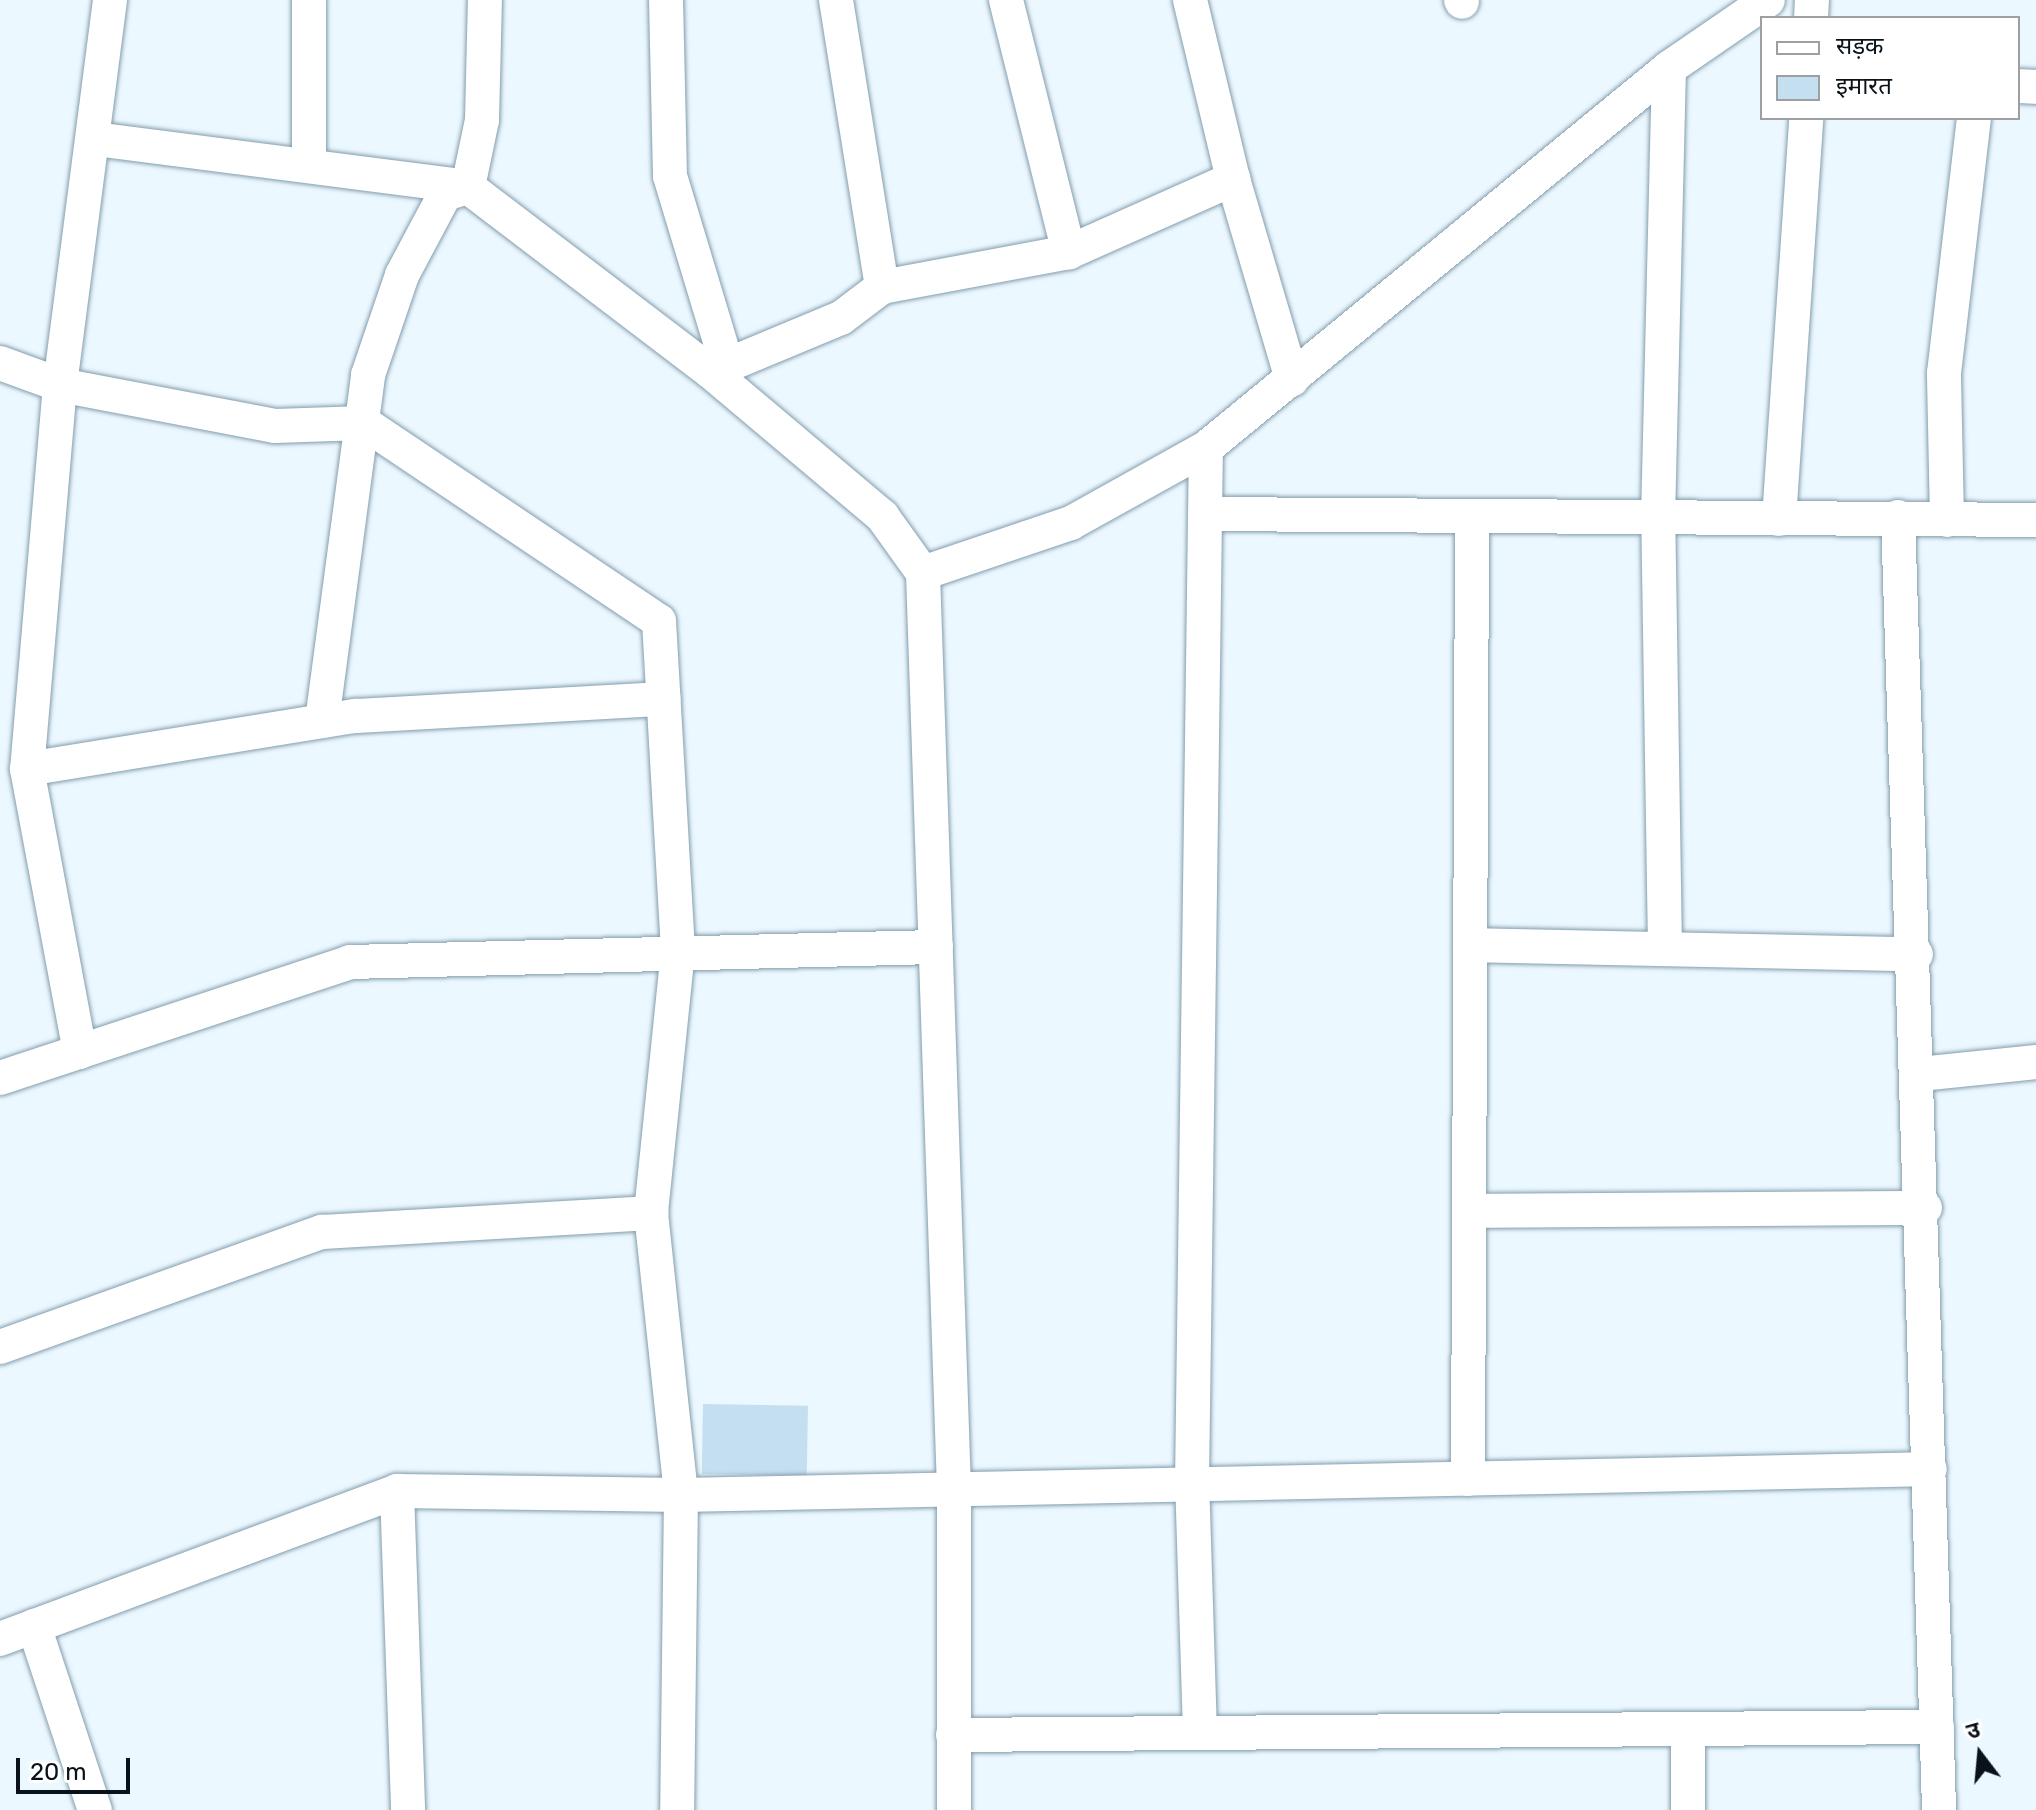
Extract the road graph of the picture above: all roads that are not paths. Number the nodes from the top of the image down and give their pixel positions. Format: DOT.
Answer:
graph roads {
  1 [pos="110,0"];
  2 [pos="309,0"];
  3 [pos="485,0"];
  4 [pos="666,0"];
  5 [pos="836,0"];
  6 [pos="1006,0"];
  7 [pos="1190,0"];
  8 [pos="1768,0"];
  9 [pos="1669,68"];
  10 [pos="1806,120"];
  11 [pos="1974,120"];
  12 [pos="95,139"];
  13 [pos="309,164"];
  14 [pos="1233,179"];
  15 [pos="468,187"];
  16 [pos="1069,252"];
  17 [pos="882,287"];
  18 [pos="0,363"];
  19 [pos="719,368"];
  20 [pos="1292,380"];
  21 [pos="60,385"];
  22 [pos="364,423"];
  23 [pos="1206,448"];
  24 [pos="1207,514"];
  25 [pos="1472,517"];
  26 [pos="1898,517"];
  27 [pos="1658,518"];
  28 [pos="1779,519"];
  29 [pos="1947,520"];
  30 [pos="2036,520"];
  31 [pos="923,573"];
  32 [pos="664,699"];
  33 [pos="322,721"];
  34 [pos="27,769"];
  35 [pos="1470,945"];
  36 [pos="936,947"];
  37 [pos="1665,949"];
  38 [pos="678,951"];
  39 [pos="1916,954"];
  40 [pos="80,1052"];
  41 [pos="2036,1062"];
  42 [pos="1920,1074"];
  43 [pos="0,1078"];
  44 [pos="1925,1208"];
  45 [pos="1469,1211"];
  46 [pos="651,1213"];
  47 [pos="0,1347"];
  48 [pos="1930,1469"];
  49 [pos="1468,1479"];
  50 [pos="1192,1484"];
  51 [pos="954,1489"];
  52 [pos="397,1491"];
  53 [pos="681,1495"];
  54 [pos="34,1626"];
  55 [pos="0,1639"];
  56 [pos="1937,1727"];
  57 [pos="1688,1730"];
  58 [pos="1200,1733"];
  59 [pos="953,1735"];
  60 [pos="95,1810"];
  61 [pos="408,1810"];
  62 [pos="677,1810"];
  63 [pos="954,1810"];
  64 [pos="1688,1810"];
  65 [pos="1939,1810"];
  1 -- 12 [label="street"];
  2 -- 13 [label="street"];
  3 -- 15 [label="street"];
  4 -- 19 [label="street"];
  5 -- 17 [label="street"];
  6 -- 16 [label="street"];
  7 -- 14 [label="street"];
  8 -- 9 [label="street"];
  9 -- 20 [label="street"];
  9 -- 27 [label="street"];
  10 -- 28 [label="street"];
  11 -- 29 [label="street"];
  12 -- 13 [label="street"];
  12 -- 21 [label="street"];
  13 -- 15 [label="street"];
  14 -- 16 [label="street"];
  14 -- 20 [label="street"];
  15 -- 19 [label="street"];
  15 -- 22 [label="street"];
  16 -- 17 [label="street"];
  17 -- 19 [label="street"];
  18 -- 21 [label="street"];
  19 -- 31 [label="street"];
  20 -- 23 [label="street"];
  21 -- 22 [label="street"];
  21 -- 34 [label="street"];
  22 -- 32 [label="street"];
  22 -- 33 [label="street"];
  23 -- 24 [label="street"];
  23 -- 31 [label="street"];
  24 -- 25 [label="street"];
  24 -- 50 [label="street"];
  25 -- 27 [label="street"];
  25 -- 35 [label="street"];
  26 -- 28 [label="street"];
  26 -- 29 [label="street"];
  26 -- 39 [label="street"];
  27 -- 28 [label="street"];
  27 -- 37 [label="street"];
  29 -- 30 [label="street"];
  31 -- 36 [label="street"];
  32 -- 33 [label="street"];
  32 -- 38 [label="street"];
  33 -- 34 [label="street"];
  34 -- 40 [label="street"];
  35 -- 37 [label="street"];
  35 -- 45 [label="street"];
  36 -- 38 [label="street"];
  36 -- 51 [label="street"];
  37 -- 39 [label="street"];
  38 -- 40 [label="street"];
  38 -- 46 [label="street"];
  39 -- 42 [label="street"];
  40 -- 43 [label="street"];
  41 -- 42 [label="street"];
  42 -- 44 [label="street"];
  44 -- 45 [label="street"];
  44 -- 48 [label="street"];
  45 -- 49 [label="street"];
  46 -- 47 [label="street"];
  46 -- 53 [label="street"];
  48 -- 49 [label="street"];
  48 -- 56 [label="street"];
  49 -- 50 [label="street"];
  50 -- 51 [label="street"];
  50 -- 58 [label="street"];
  51 -- 53 [label="street"];
  51 -- 59 [label="street"];
  52 -- 53 [label="street"];
  52 -- 54 [label="street"];
  52 -- 61 [label="street"];
  53 -- 62 [label="street"];
  54 -- 55 [label="street"];
  54 -- 60 [label="street"];
  56 -- 57 [label="street"];
  56 -- 65 [label="street"];
  57 -- 58 [label="street"];
  57 -- 64 [label="street"];
  58 -- 59 [label="street"];
  59 -- 63 [label="street"];
}
